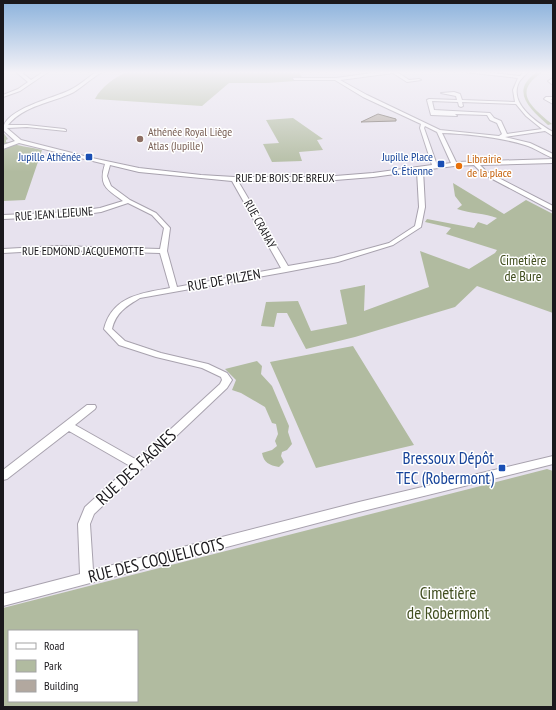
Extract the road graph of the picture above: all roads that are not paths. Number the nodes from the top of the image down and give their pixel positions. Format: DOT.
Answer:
graph roads {
  1 [pos="39,105"];
  2 [pos="383,105"];
  3 [pos="430,105"];
  4 [pos="461,105"];
  5 [pos="519,105"];
  6 [pos="432,111"];
  7 [pos="463,113"];
  8 [pos="455,115"];
  9 [pos="450,117"];
  10 [pos="492,119"];
  11 [pos="442,120"];
  12 [pos="432,123"];
  13 [pos="423,126"];
  14 [pos="4,127"];
  15 [pos="64,130"];
  16 [pos="545,130"];
  17 [pos="439,131"];
  18 [pos="553,134"];
  19 [pos="505,135"];
  20 [pos="499,138"];
  21 [pos="20,141"];
  22 [pos="3,147"];
  23 [pos="553,156"];
  24 [pos="553,161"];
  25 [pos="475,163"];
  26 [pos="108,164"];
  27 [pos="454,164"];
  28 [pos="435,166"];
  29 [pos="420,169"];
  30 [pos="234,179"];
  31 [pos="128,201"];
  32 [pos="553,209"];
  33 [pos="3,217"];
  34 [pos="3,251"];
  35 [pos="163,251"];
  36 [pos="286,270"];
  37 [pos="174,289"];
  38 [pos="224,375"];
  39 [pos="91,407"];
  40 [pos="68,426"];
  41 [pos="553,460"];
  42 [pos="137,465"];
  43 [pos="3,476"];
  44 [pos="87,578"];
  45 [pos="3,600"];
  1 -- 14 [label="street"];
  2 -- 13 [label="street"];
  3 -- 6 [label="street"];
  4 -- 7 [label="street"];
  5 -- 16 [label="street"];
  6 -- 7 [label="street"];
  6 -- 8 [label="street"];
  7 -- 8 [label="street"];
  7 -- 10 [label="street"];
  8 -- 9 [label="street"];
  9 -- 10 [label="street"];
  9 -- 11 [label="street"];
  10 -- 19 [label="street"];
  12 -- 13 [label="street"];
  13 -- 17 [label="street"];
  13 -- 28 [label="street"];
  14 -- 15 [label="street"];
  14 -- 21 [label="street, RUE DE BOIS DE BREUX"];
  16 -- 18 [label="street"];
  16 -- 19 [label="street"];
  17 -- 20 [label="street"];
  17 -- 27 [label="street"];
  19 -- 20 [label="street"];
  20 -- 23 [label="street"];
  21 -- 22 [label="street"];
  21 -- 26 [label="street, RUE DE BOIS DE BREUX"];
  24 -- 25 [label="street, RUE DE BOIS DE BREUX"];
  25 -- 27 [label="street, RUE DE BOIS DE BREUX"];
  25 -- 32 [label="street"];
  26 -- 30 [label="street, RUE DE BOIS DE BREUX"];
  26 -- 31 [label="street"];
  27 -- 28 [label="street, RUE DE BOIS DE BREUX"];
  28 -- 29 [label="street, RUE DE BOIS DE BREUX"];
  29 -- 30 [label="street, RUE DE BOIS DE BREUX"];
  29 -- 36 [label="street, RUE DE PILZEN"];
  30 -- 36 [label="street, RUE CRAHAY"];
  31 -- 33 [label="street, RUE JEAN LEJEUNE"];
  31 -- 35 [label="street"];
  34 -- 35 [label="street, RUE EDMOND JACQUEMOTTE"];
  35 -- 37 [label="street"];
  36 -- 37 [label="street, RUE DE PILZEN"];
  37 -- 38 [label="street, RUE DE PILZEN"];
  38 -- 42 [label="street, RUE DES FAGNES"];
  39 -- 40 [label="street"];
  40 -- 42 [label="street"];
  40 -- 43 [label="street"];
  41 -- 44 [label="street, RUE DES COQUELICOTS"];
  42 -- 44 [label="street, RUE DES FAGNES"];
  44 -- 45 [label="street, RUE DES COQUELICOTS"];
}
